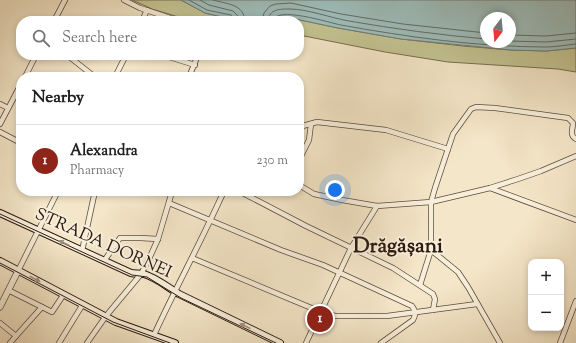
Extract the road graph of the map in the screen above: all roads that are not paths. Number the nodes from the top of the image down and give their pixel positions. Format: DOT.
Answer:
graph roads {
  1 [pos="65,0"];
  2 [pos="124,0"];
  3 [pos="147,10"];
  4 [pos="57,16"];
  5 [pos="144,16"];
  6 [pos="164,16"];
  7 [pos="34,60"];
  8 [pos="73,60"];
  9 [pos="124,60"];
  10 [pos="179,60"];
  11 [pos="196,60"];
  12 [pos="195,65"];
  13 [pos="28,72"];
  14 [pos="88,72"];
  15 [pos="118,72"];
  16 [pos="192,72"];
  17 [pos="16,93"];
  18 [pos="0,104"];
  19 [pos="8,108"];
  20 [pos="0,124"];
  21 [pos="311,124"];
  22 [pos="304,126"];
  23 [pos="0,132"];
  24 [pos="576,139"];
  25 [pos="16,140"];
  26 [pos="448,149"];
  27 [pos="304,150"];
  28 [pos="576,156"];
  29 [pos="304,188"];
  30 [pos="490,188"];
  31 [pos="56,196"];
  32 [pos="94,196"];
  33 [pos="171,196"];
  34 [pos="222,196"];
  35 [pos="250,196"];
  36 [pos="431,202"];
  37 [pos="169,203"];
  38 [pos="377,206"];
  39 [pos="0,213"];
  40 [pos="211,220"];
  41 [pos="576,220"];
  42 [pos="38,231"];
  43 [pos="158,239"];
  44 [pos="351,248"];
  45 [pos="431,250"];
  46 [pos="82,251"];
  47 [pos="192,258"];
  48 [pos="0,262"];
  49 [pos="104,262"];
  50 [pos="18,271"];
  51 [pos="339,273"];
  52 [pos="141,274"];
  53 [pos="420,285"];
  54 [pos="8,290"];
  55 [pos="174,291"];
  56 [pos="64,294"];
  57 [pos="576,301"];
  58 [pos="83,304"];
  59 [pos="477,304"];
  60 [pos="0,307"];
  61 [pos="42,307"];
  62 [pos="433,310"];
  63 [pos="321,312"];
  64 [pos="415,312"];
  65 [pos="106,316"];
  66 [pos="0,323"];
  67 [pos="16,336"];
  68 [pos="158,339"];
  69 [pos="10,343"];
  70 [pos="59,343"];
  71 [pos="87,343"];
  72 [pos="175,343"];
  73 [pos="280,343"];
  74 [pos="306,343"];
  75 [pos="381,343"];
  76 [pos="500,343"];
  77 [pos="560,343"];
  1 -- 4 [label="street"];
  2 -- 3 [label="street"];
  3 -- 5 [label="street"];
  3 -- 6 [label="street"];
  7 -- 13 [label="street"];
  8 -- 14 [label="street"];
  9 -- 15 [label="street"];
  10 -- 12 [label="street"];
  11 -- 12 [label="street"];
  12 -- 16 [label="street"];
  17 -- 19 [label="street"];
  18 -- 19 [label="street"];
  19 -- 20 [label="street"];
  21 -- 22 [label="street"];
  21 -- 26 [label="street"];
  21 -- 27 [label="street"];
  23 -- 25 [label="street"];
  24 -- 26 [label="street"];
  26 -- 36 [label="street"];
  28 -- 30 [label="street"];
  29 -- 38 [label="street"];
  30 -- 36 [label="street"];
  30 -- 41 [label="street"];
  31 -- 42 [label="street"];
  32 -- 46 [label="street"];
  33 -- 37 [label="street"];
  34 -- 40 [label="street"];
  35 -- 44 [label="street"];
  36 -- 38 [label="street"];
  36 -- 45 [label="street"];
  37 -- 40 [label="street"];
  37 -- 43 [label="street"];
  38 -- 44 [label="street"];
  39 -- 42 [label="main road, STRADA DORNEI"];
  40 -- 47 [label="street"];
  40 -- 51 [label="street"];
  46 -- 42 [label="main road, STRADA DORNEI, one-way"];
  42 -- 50 [label="street"];
  43 -- 49 [label="street"];
  43 -- 52 [label="street"];
  44 -- 51 [label="street"];
  44 -- 53 [label="street"];
  45 -- 53 [label="street"];
  45 -- 59 [label="street"];
  46 -- 49 [label="main road, STRADA DORNEI"];
  47 -- 55 [label="street"];
  47 -- 63 [label="street"];
  48 -- 50 [label="main road"];
  49 -- 52 [label="main road, STRADA DORNEI"];
  50 -- 54 [label="street"];
  50 -- 56 [label="main road, one-way"];
  51 -- 63 [label="street"];
  51 -- 64 [label="street"];
  52 -- 55 [label="main road, STRADA DORNEI"];
  52 -- 65 [label="street"];
  53 -- 62 [label="street"];
  54 -- 60 [label="street"];
  54 -- 61 [label="street"];
  55 -- 68 [label="street"];
  73 -- 55 [label="main road, STRADA DORNEI, one-way"];
  56 -- 58 [label="main road"];
  56 -- 61 [label="street"];
  57 -- 77 [label="street"];
  58 -- 65 [label="main road"];
  58 -- 70 [label="street"];
  59 -- 62 [label="street"];
  59 -- 76 [label="street"];
  61 -- 67 [label="street"];
  62 -- 64 [label="street"];
  63 -- 64 [label="street"];
  63 -- 74 [label="street"];
  64 -- 75 [label="street"];
  65 -- 68 [label="main road"];
  65 -- 71 [label="street"];
  66 -- 67 [label="street"];
  67 -- 69 [label="street"];
  68 -- 72 [label="main road"];
}
